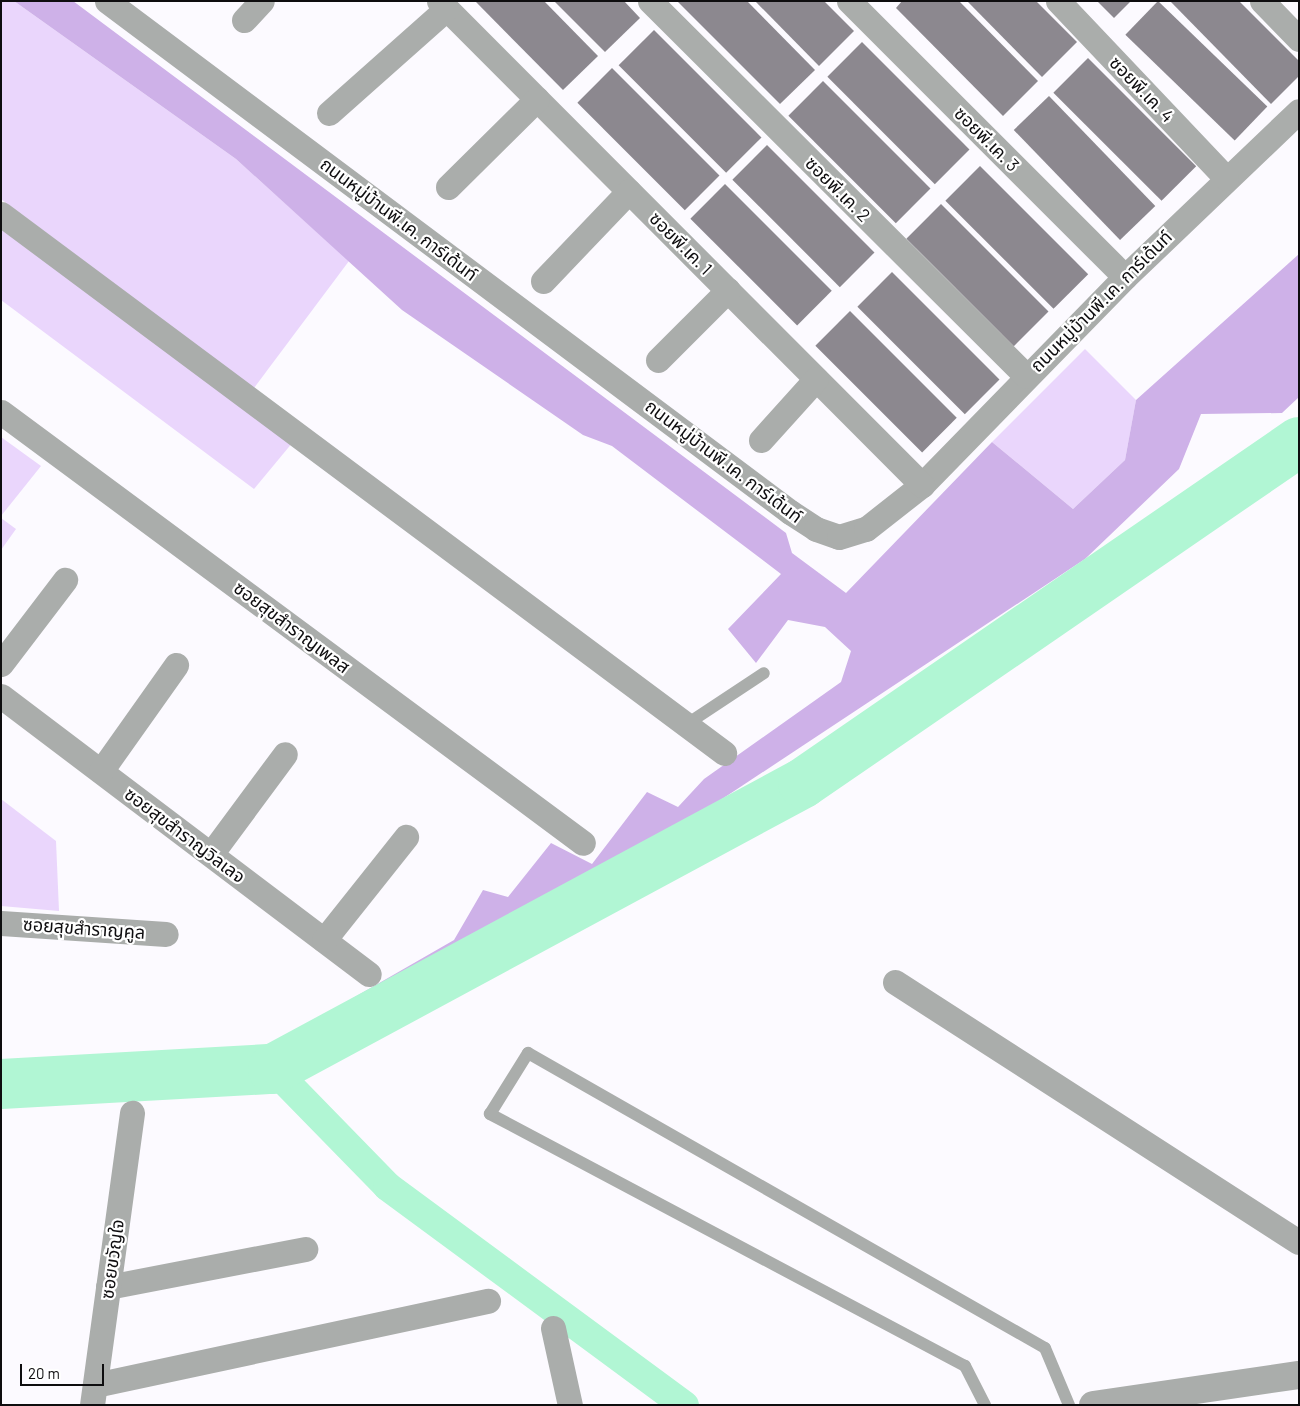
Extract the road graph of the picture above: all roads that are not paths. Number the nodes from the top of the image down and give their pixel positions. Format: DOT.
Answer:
graph roads {
  1 [pos="107,1"];
  2 [pos="262,1"];
  3 [pos="650,1"];
  4 [pos="849,1"];
  5 [pos="1058,1"];
  6 [pos="1262,1"];
  7 [pos="443,5"];
  8 [pos="244,20"];
  9 [pos="1299,39"];
  10 [pos="537,99"];
  11 [pos="1299,111"];
  12 [pos="330,113"];
  13 [pos="1226,178"];
  14 [pos="448,187"];
  15 [pos="629,191"];
  16 [pos="1,214"];
  17 [pos="1126,277"];
  18 [pos="543,281"];
  19 [pos="728,290"];
  20 [pos="658,360"];
  21 [pos="1026,376"];
  22 [pos="816,379"];
  23 [pos="1,412"];
  24 [pos="761,440"];
  25 [pos="922,485"];
  26 [pos="65,580"];
  27 [pos="1,664"];
  28 [pos="176,666"];
  29 [pos="764,673"];
  30 [pos="1,696"];
  31 [pos="687,724"];
  32 [pos="724,753"];
  33 [pos="285,754"];
  34 [pos="101,771"];
  35 [pos="406,838"];
  36 [pos="583,843"];
  37 [pos="211,854"];
  38 [pos="1,923"];
  39 [pos="166,934"];
  40 [pos="324,940"];
  41 [pos="369,974"];
  42 [pos="895,982"];
  43 [pos="132,1113"];
  44 [pos="1299,1242"];
  45 [pos="305,1250"];
  46 [pos="108,1287"];
  47 [pos="488,1301"];
  48 [pos="553,1328"];
  49 [pos="1299,1375"];
  50 [pos="94,1395"];
  51 [pos="1158,1400"];
  52 [pos="570,1405"];
  53 [pos="985,1405"];
  54 [pos="1069,1405"];
  55 [pos="1093,1405"];
  1 -- 25 [label="street, ถนนหมู่บ้านพี.เค. การ์เด้นท์"];
  2 -- 8 [label="street"];
  3 -- 21 [label="street, ซอยพี.เค. 2"];
  4 -- 17 [label="street, ซอยพี.เค. 3"];
  5 -- 13 [label="street, ซอยพี.เค. 4"];
  6 -- 9 [label="street"];
  7 -- 10 [label="street, ซอยพี.เค. 1"];
  7 -- 12 [label="street"];
  10 -- 14 [label="street"];
  10 -- 15 [label="street, ซอยพี.เค. 1"];
  11 -- 13 [label="street, ถนนหมู่บ้านพี.เค. การ์เด้นท์"];
  13 -- 17 [label="street, ถนนหมู่บ้านพี.เค. การ์เด้นท์"];
  15 -- 18 [label="street"];
  15 -- 19 [label="street, ซอยพี.เค. 1"];
  16 -- 31 [label="street"];
  17 -- 21 [label="street, ถนนหมู่บ้านพี.เค. การ์เด้นท์"];
  19 -- 20 [label="street"];
  19 -- 22 [label="street, ซอยพี.เค. 1"];
  21 -- 25 [label="street, ถนนหมู่บ้านพี.เค. การ์เด้นท์"];
  22 -- 24 [label="street"];
  22 -- 25 [label="street, ซอยพี.เค. 1"];
  23 -- 36 [label="street, ซอยสุขสำราญเพลส"];
  26 -- 27 [label="street"];
  28 -- 34 [label="street"];
  29 -- 31 [label="lane"];
  30 -- 34 [label="street, ซอยสุขสำราญวิลเลจ"];
  31 -- 32 [label="street"];
  33 -- 37 [label="street"];
  34 -- 37 [label="street, ซอยสุขสำราญวิลเลจ"];
  35 -- 40 [label="street"];
  37 -- 40 [label="street, ซอยสุขสำราญวิลเลจ"];
  38 -- 39 [label="street, ซอยสุขสำราญคูล"];
  40 -- 41 [label="street, ซอยสุขสำราญวิลเลจ"];
  42 -- 44 [label="street"];
  43 -- 46 [label="street, ซอยขวัญใจ"];
  45 -- 46 [label="street"];
  46 -- 50 [label="street, ซอยขวัญใจ"];
  47 -- 50 [label="street"];
  48 -- 52 [label="street"];
  49 -- 51 [label="street"];
  51 -- 55 [label="street"];
  53 -- 54 [label="lane"];
}
